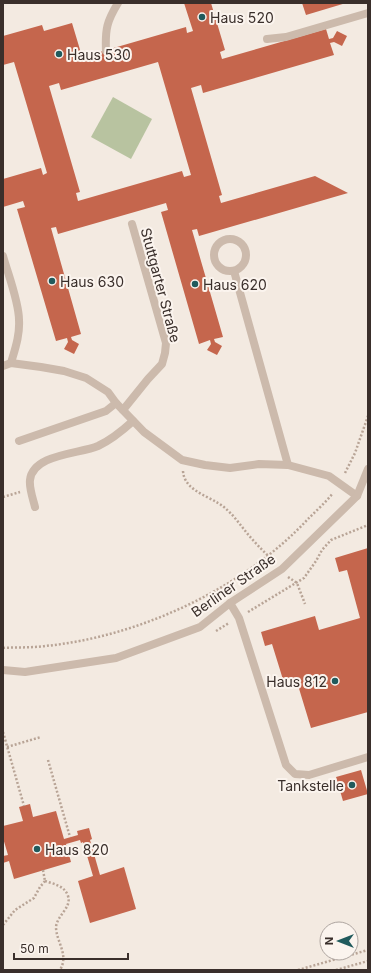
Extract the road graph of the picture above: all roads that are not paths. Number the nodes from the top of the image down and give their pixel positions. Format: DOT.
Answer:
graph roads {
  1 [pos="118,3"];
  2 [pos="368,13"];
  3 [pos="267,38"];
  4 [pos="106,51"];
  5 [pos="132,224"];
  6 [pos="3,256"];
  7 [pos="234,270"];
  8 [pos="11,363"];
  9 [pos="3,366"];
  10 [pos="116,403"];
  11 [pos="123,410"];
  12 [pos="133,422"];
  13 [pos="19,441"];
  14 [pos="288,465"];
  15 [pos="368,469"];
  16 [pos="357,496"];
  17 [pos="36,507"];
  18 [pos="230,603"];
  19 [pos="3,670"];
  20 [pos="368,757"];
  1 -- 4 [label="lane"];
  2 -- 3 [label="lane"];
  5 -- 11 [label="lane, Stuttgarter Straße"];
  6 -- 8 [label="lane"];
  7 -- 7 [label="lane"];
  7 -- 14 [label="lane"];
  8 -- 9 [label="lane"];
  8 -- 10 [label="lane"];
  10 -- 11 [label="lane"];
  10 -- 13 [label="lane"];
  11 -- 12 [label="lane"];
  12 -- 14 [label="lane"];
  12 -- 17 [label="lane"];
  14 -- 16 [label="lane"];
  15 -- 16 [label="lane, Berliner Straße"];
  16 -- 18 [label="lane, Berliner Straße"];
  18 -- 19 [label="lane, Berliner Straße"];
  18 -- 20 [label="lane"];
}
